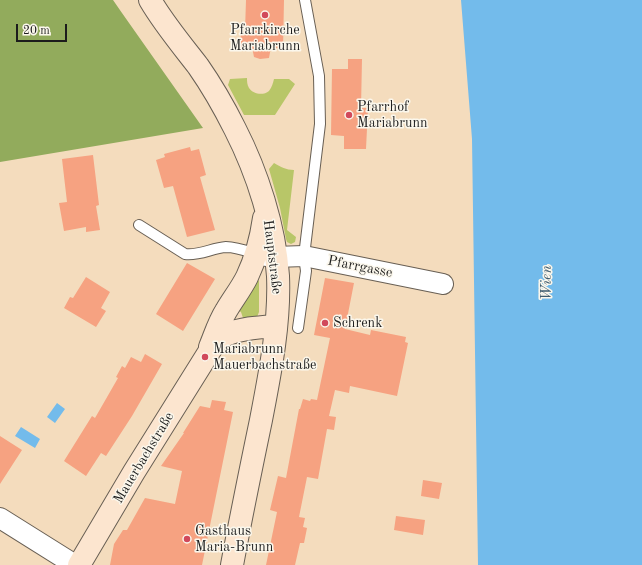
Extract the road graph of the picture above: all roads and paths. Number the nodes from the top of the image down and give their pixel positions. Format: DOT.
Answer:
graph roads {
  1 [pos="150,0"];
  2 [pos="305,0"];
  3 [pos="265,207"];
  4 [pos="139,225"];
  5 [pos="266,256"];
  6 [pos="304,256"];
  7 [pos="443,284"];
  8 [pos="276,326"];
  9 [pos="298,328"];
  10 [pos="209,351"];
  11 [pos="0,518"];
  12 [pos="75,565"];
  13 [pos="79,565"];
  14 [pos="232,565"];
  1 -- 3 [label="main road, Hauptstraße"];
  2 -- 6 [label="lane"];
  3 -- 5 [label="main road, Mauerbachstraße"];
  4 -- 5 [label="lane"];
  5 -- 6 [label="street, Pfarrgasse"];
  5 -- 8 [label="main road, Hauptstraße"];
  5 -- 10 [label="main road, Mauerbachstraße"];
  6 -- 7 [label="street, Pfarrgasse"];
  6 -- 9 [label="lane"];
  8 -- 10 [label="main road, Mauerbachstraße"];
  8 -- 14 [label="main road, Hauptstraße"];
  10 -- 13 [label="main road, Mauerbachstraße"];
  11 -- 12 [label="street"];
}
